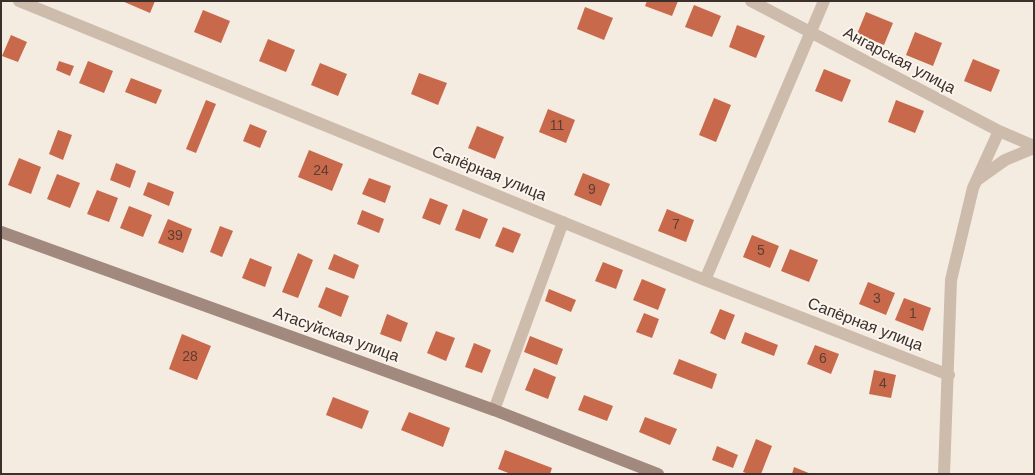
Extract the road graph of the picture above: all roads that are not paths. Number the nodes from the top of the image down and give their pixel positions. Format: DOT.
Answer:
graph roads {
  1 [pos="19,1"];
  2 [pos="751,1"];
  3 [pos="824,1"];
  4 [pos="812,33"];
  5 [pos="999,131"];
  6 [pos="1034,147"];
  7 [pos="977,180"];
  8 [pos="563,222"];
  9 [pos="1,232"];
  10 [pos="705,280"];
  11 [pos="948,375"];
  12 [pos="494,410"];
  13 [pos="658,474"];
  14 [pos="944,474"];
  1 -- 8 [label="street, Сапёрная улица"];
  2 -- 4 [label="street, Ангарская улица"];
  3 -- 4 [label="street"];
  4 -- 5 [label="street, Ангарская улица"];
  4 -- 10 [label="street"];
  5 -- 6 [label="street, Ангарская улица"];
  5 -- 7 [label="street"];
  6 -- 7 [label="street"];
  7 -- 11 [label="street"];
  8 -- 10 [label="street, Сапёрная улица"];
  8 -- 12 [label="street"];
  9 -- 12 [label="street, Атасуйская улица"];
  10 -- 11 [label="street, Сапёрная улица"];
  11 -- 14 [label="street"];
  12 -- 13 [label="street, Атасуйская улица"];
}
